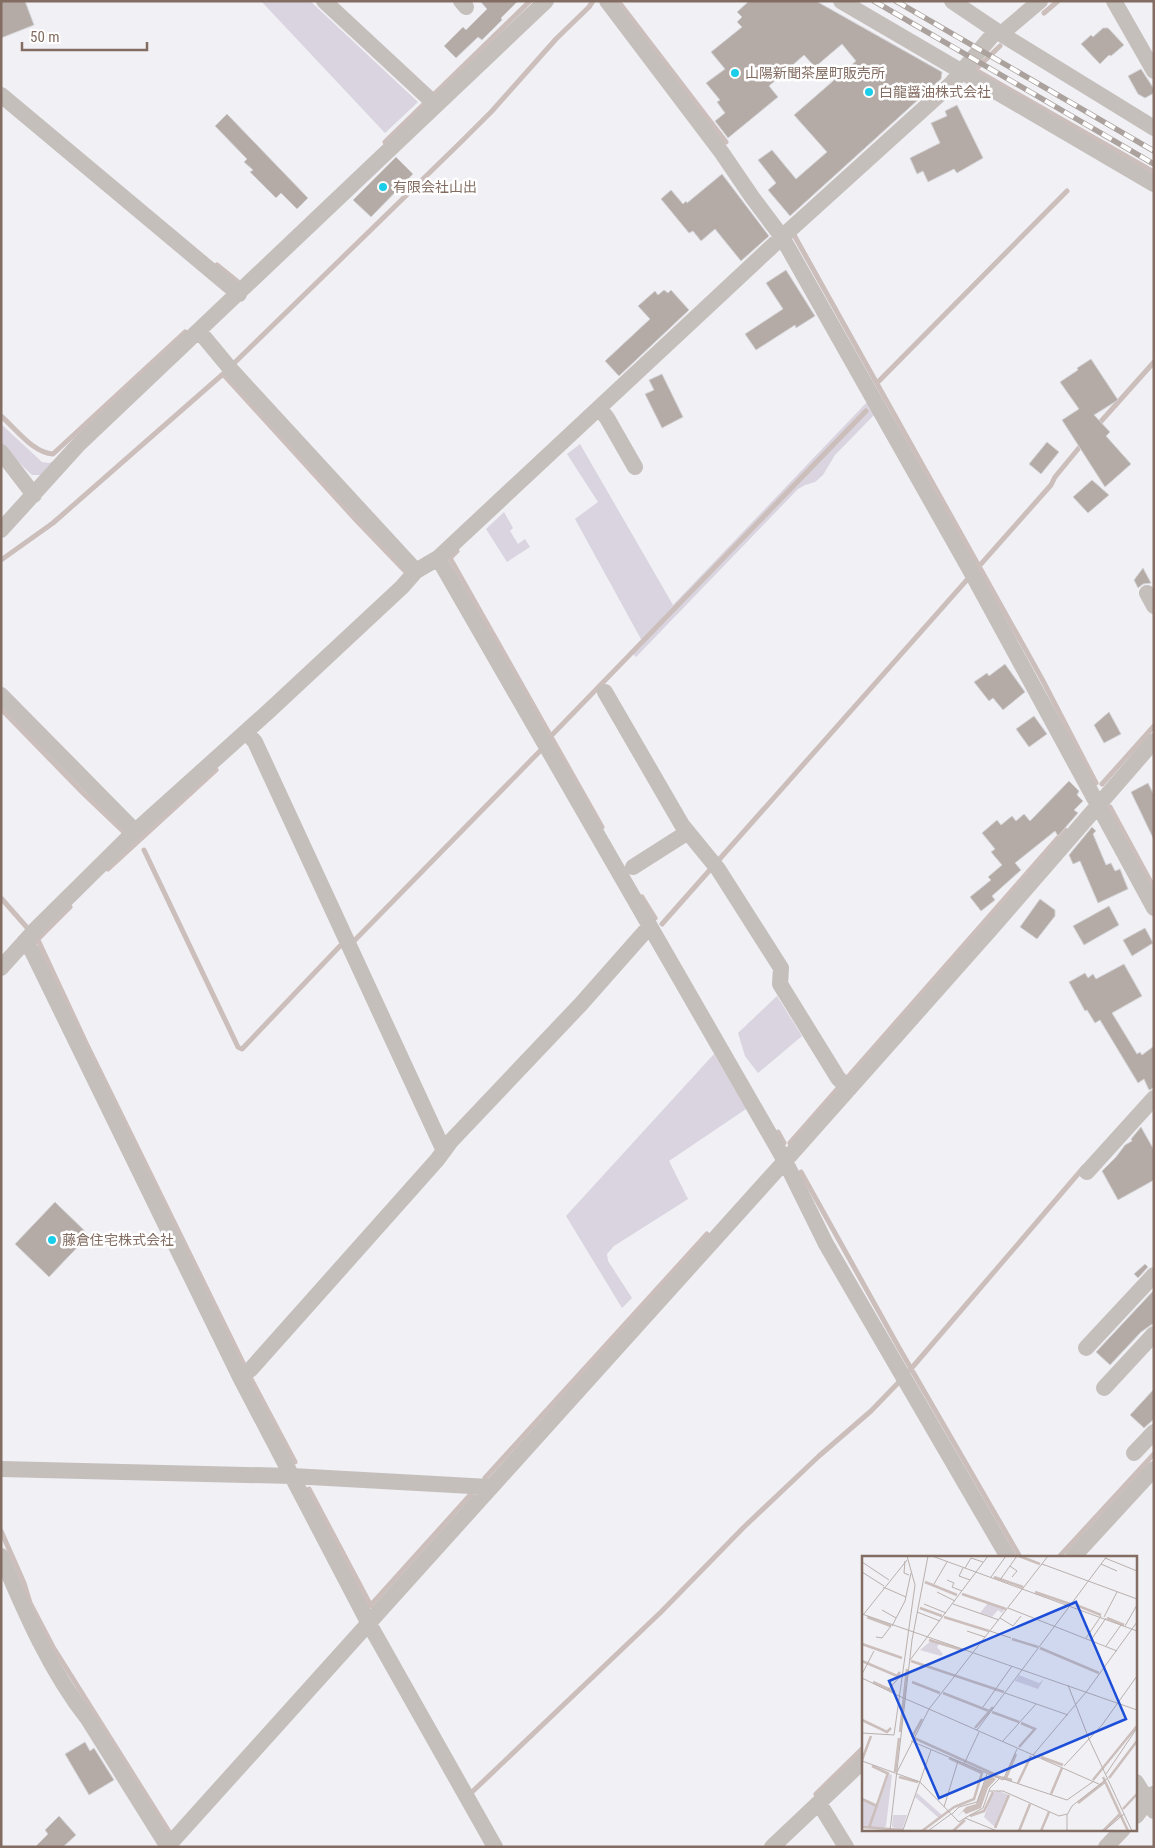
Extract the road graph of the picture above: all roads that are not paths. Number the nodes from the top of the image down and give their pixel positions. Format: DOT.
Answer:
graph roads {
  1 [pos="324,1"];
  2 [pos="546,1"];
  3 [pos="607,1"];
  4 [pos="841,1"];
  5 [pos="952,1"];
  6 [pos="1040,1"];
  7 [pos="1114,1"];
  8 [pos="999,32"];
  9 [pos="965,67"];
  10 [pos="1154,71"];
  11 [pos="1,96"];
  12 [pos="432,102"];
  13 [pos="1154,128"];
  14 [pos="1154,184"];
  15 [pos="782,237"];
  16 [pos="235,290"];
  17 [pos="199,331"];
  18 [pos="603,413"];
  19 [pos="1,452"];
  20 [pos="636,467"];
  21 [pos="34,495"];
  22 [pos="1,530"];
  23 [pos="438,558"];
  24 [pos="412,575"];
  25 [pos="605,692"];
  26 [pos="1,695"];
  27 [pos="250,736"];
  28 [pos="1154,742"];
  29 [pos="1098,806"];
  30 [pos="688,832"];
  31 [pos="131,835"];
  32 [pos="633,867"];
  33 [pos="1154,908"];
  34 [pos="649,926"];
  35 [pos="29,941"];
  36 [pos="1,968"];
  37 [pos="844,1084"];
  38 [pos="1154,1098"];
  39 [pos="444,1151"];
  40 [pos="785,1161"];
  41 [pos="1087,1172"];
  42 [pos="1154,1275"];
  43 [pos="1154,1334"];
  44 [pos="1086,1348"];
  45 [pos="245,1374"];
  46 [pos="1104,1388"];
  47 [pos="1154,1432"];
  48 [pos="1134,1453"];
  49 [pos="1,1469"];
  50 [pos="1154,1469"];
  51 [pos="292,1476"];
  52 [pos="490,1487"];
  53 [pos="1,1556"];
  54 [pos="1007,1556"];
  55 [pos="1075,1556"];
  56 [pos="368,1622"];
  57 [pos="862,1762"];
  58 [pos="1138,1784"];
  59 [pos="1152,1802"];
  60 [pos="819,1803"];
  61 [pos="1138,1814"];
  62 [pos="1122,1830"];
  63 [pos="782,1843"];
  64 [pos="170,1844"];
  65 [pos="495,1847"];
  66 [pos="846,1847"];
  67 [pos="1106,1847"];
  1 -- 12 [label="street"];
  2 -- 12 [label="street"];
  3 -- 15 [label="street"];
  4 -- 9 [label="street"];
  5 -- 8 [label="street"];
  6 -- 8 [label="street"];
  7 -- 10 [label="street"];
  8 -- 9 [label="street"];
  8 -- 13 [label="street"];
  9 -- 14 [label="street"];
  9 -- 15 [label="street"];
  11 -- 16 [label="street"];
  12 -- 16 [label="street"];
  15 -- 18 [label="street"];
  15 -- 29 [label="street"];
  16 -- 17 [label="street"];
  17 -- 21 [label="street"];
  17 -- 24 [label="street"];
  18 -- 20 [label="street"];
  18 -- 23 [label="street"];
  19 -- 21 [label="street"];
  21 -- 22 [label="street"];
  23 -- 24 [label="street"];
  23 -- 34 [label="street"];
  24 -- 27 [label="street"];
  25 -- 30 [label="street"];
  26 -- 31 [label="street"];
  27 -- 31 [label="street"];
  27 -- 39 [label="street"];
  28 -- 29 [label="street"];
  29 -- 33 [label="street"];
  29 -- 37 [label="street"];
  30 -- 32 [label="street"];
  30 -- 37 [label="street"];
  31 -- 35 [label="street"];
  34 -- 39 [label="street"];
  34 -- 40 [label="street"];
  35 -- 36 [label="street"];
  35 -- 45 [label="street"];
  37 -- 40 [label="street"];
  38 -- 41 [label="street"];
  39 -- 45 [label="street"];
  40 -- 52 [label="street"];
  40 -- 54 [label="street"];
  42 -- 44 [label="street"];
  43 -- 46 [label="street"];
  45 -- 51 [label="street"];
  47 -- 48 [label="street"];
  49 -- 51 [label="street"];
  50 -- 55 [label="street"];
  51 -- 52 [label="street"];
  51 -- 56 [label="street"];
  52 -- 56 [label="street"];
  53 -- 64 [label="street"];
  56 -- 64 [label="street"];
  56 -- 65 [label="street"];
  57 -- 60 [label="street"];
  58 -- 59 [label="street"];
  59 -- 61 [label="street"];
  60 -- 63 [label="street"];
  60 -- 66 [label="street"];
  62 -- 67 [label="street"];
}
